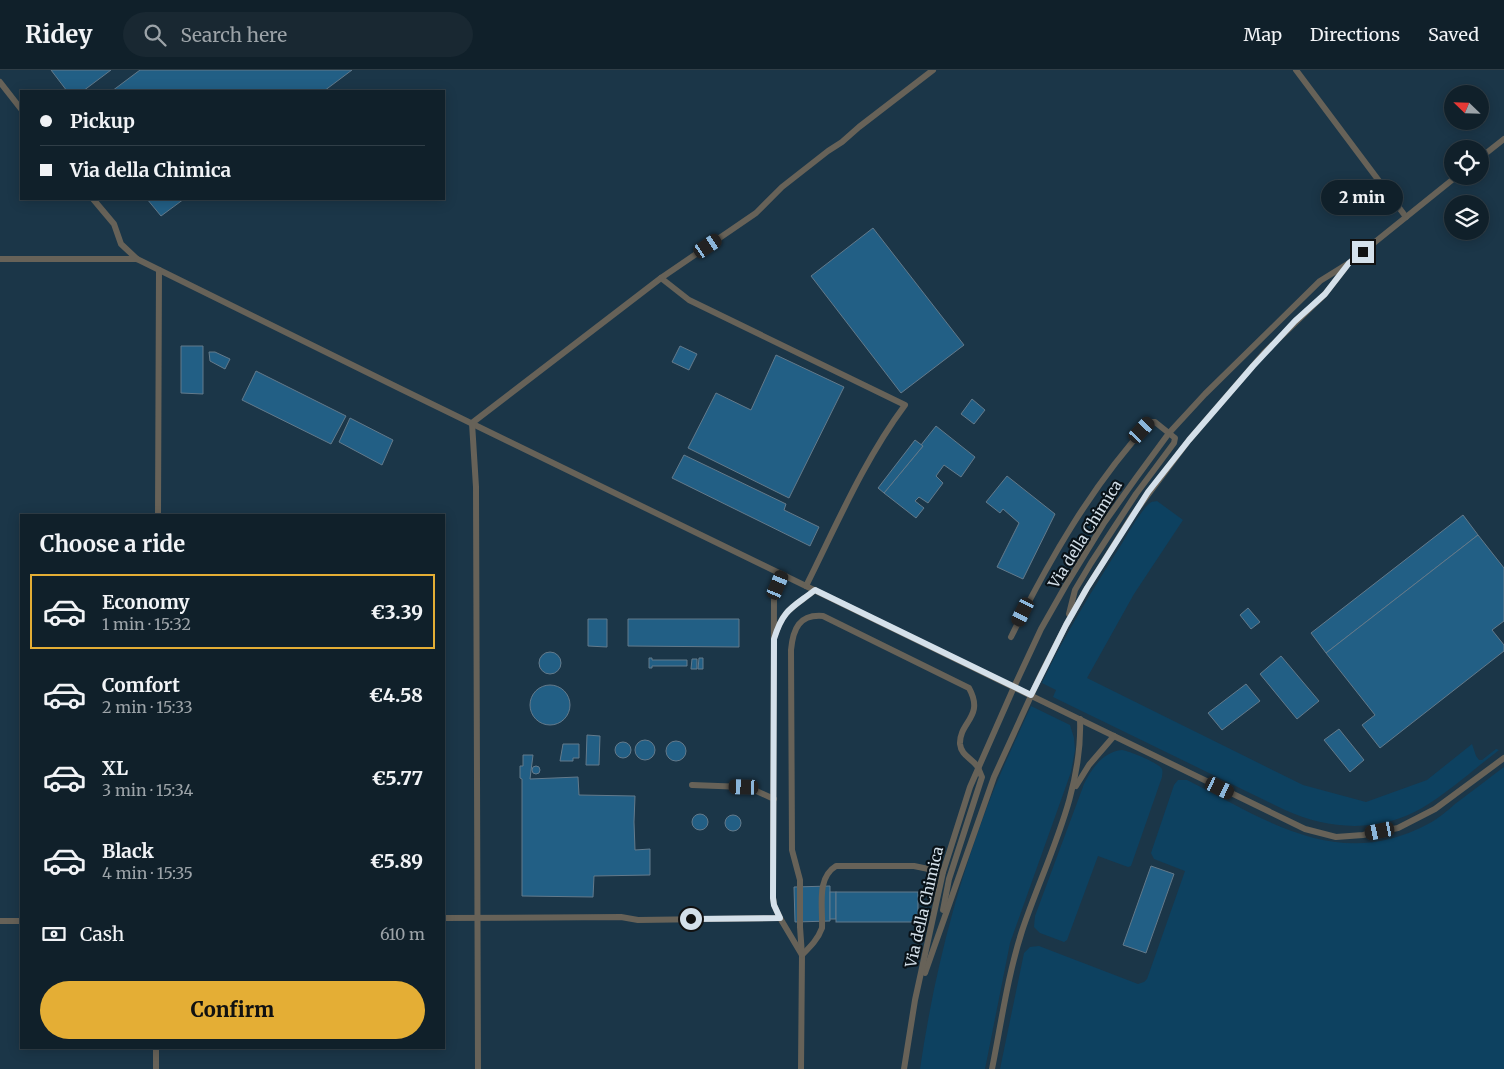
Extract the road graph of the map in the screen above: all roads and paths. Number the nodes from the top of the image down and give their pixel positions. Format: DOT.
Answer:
graph roads {
  1 [pos="933,70"];
  2 [pos="1296,70"];
  3 [pos="0,82"];
  4 [pos="20,108"];
  5 [pos="1504,139"];
  6 [pos="1489,151"];
  7 [pos="1446,185"];
  8 [pos="94,200"];
  9 [pos="1406,217"];
  10 [pos="137,258"];
  11 [pos="0,259"];
  12 [pos="1349,263"];
  13 [pos="160,270"];
  14 [pos="661,278"];
  15 [pos="472,423"];
  16 [pos="1169,434"];
  17 [pos="158,514"];
  18 [pos="782,575"];
  19 [pos="806,586"];
  20 [pos="815,590"];
  21 [pos="1066,625"];
  22 [pos="1011,637"];
  23 [pos="774,639"];
  24 [pos="1014,687"];
  25 [pos="1031,695"];
  26 [pos="1080,719"];
  27 [pos="1114,736"];
  28 [pos="1504,758"];
  29 [pos="978,768"];
  30 [pos="692,785"];
  31 [pos="1073,791"];
  32 [pos="774,800"];
  33 [pos="943,872"];
  34 [pos="445,918"];
  35 [pos="478,918"];
  36 [pos="780,918"];
  37 [pos="0,921"];
  38 [pos="20,921"];
  39 [pos="937,935"];
  40 [pos="802,955"];
  41 [pos="915,1000"];
  42 [pos="156,1049"];
  43 [pos="156,1069"];
  44 [pos="478,1069"];
  45 [pos="801,1069"];
  46 [pos="904,1069"];
  47 [pos="992,1069"];
  1 -- 14 [label="lane"];
  2 -- 9 [label="lane"];
  3 -- 4 [label="lane"];
  5 -- 6 [label="lane"];
  7 -- 9 [label="lane, Via della Chimica"];
  8 -- 10 [label="lane"];
  9 -- 12 [label="lane, Via della Chimica"];
  10 -- 11 [label="lane"];
  10 -- 13 [label="lane"];
  12 -- 16 [label="lane, Via della Chimica"];
  12 -- 21 [label="lane, Via della Chimica"];
  13 -- 15 [label="lane"];
  13 -- 17 [label="lane"];
  14 -- 15 [label="lane"];
  14 -- 19 [label="lane"];
  15 -- 18 [label="lane"];
  15 -- 35 [label="lane"];
  16 -- 21 [label="lane"];
  16 -- 22 [label="lane"];
  16 -- 24 [label="lane, Via della Chimica"];
  18 -- 19 [label="lane"];
  18 -- 23 [label="lane"];
  19 -- 20 [label="lane"];
  20 -- 23 [label="lane"];
  20 -- 24 [label="lane"];
  21 -- 25 [label="lane, Via della Chimica"];
  23 -- 32 [label="lane"];
  24 -- 25 [label="lane"];
  24 -- 29 [label="lane, Via della Chimica"];
  25 -- 26 [label="lane"];
  25 -- 39 [label="lane, Via della Chimica"];
  26 -- 27 [label="lane"];
  26 -- 31 [label="lane"];
  27 -- 28 [label="lane"];
  27 -- 31 [label="lane"];
  29 -- 33 [label="lane, Via della Chimica"];
  29 -- 39 [label="lane"];
  29 -- 40 [label="lane"];
  30 -- 32 [label="lane"];
  31 -- 47 [label="lane"];
  32 -- 36 [label="lane"];
  33 -- 40 [label="lane"];
  33 -- 41 [label="lane, Via della Chimica"];
  34 -- 35 [label="lane"];
  35 -- 36 [label="lane"];
  35 -- 44 [label="lane"];
  36 -- 40 [label="lane"];
  37 -- 38 [label="lane"];
  39 -- 41 [label="lane, Via della Chimica"];
  40 -- 45 [label="lane"];
  41 -- 46 [label="lane, Via della Chimica"];
  42 -- 43 [label="lane"];
}
